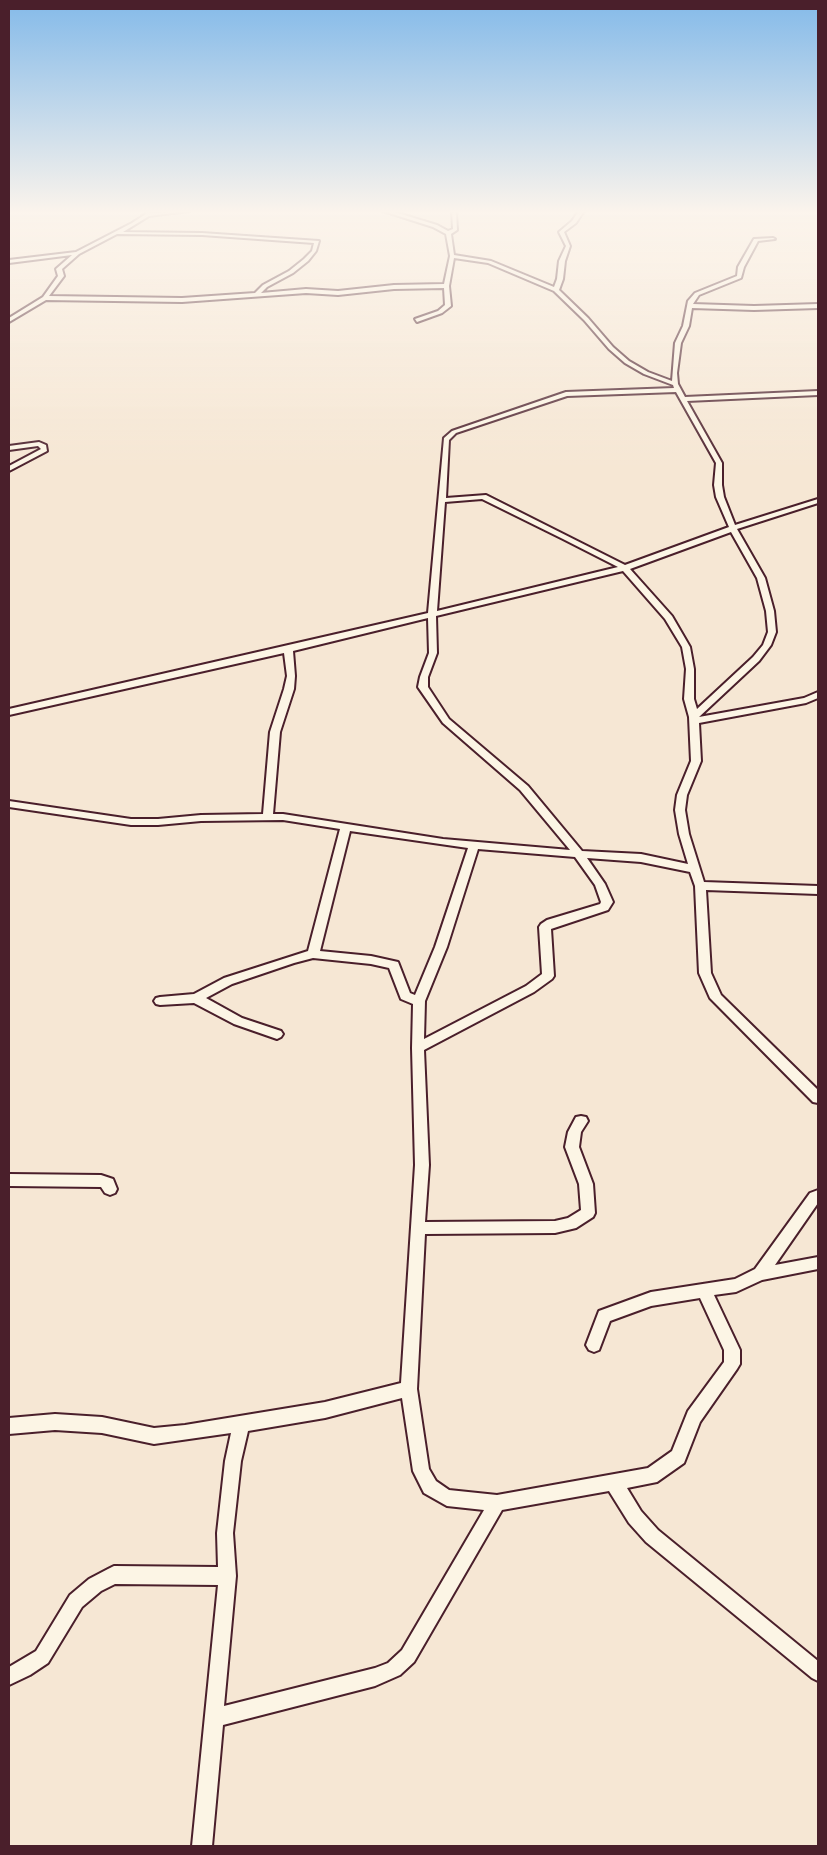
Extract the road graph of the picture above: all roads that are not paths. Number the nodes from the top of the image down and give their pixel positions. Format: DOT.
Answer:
graph roads {
  1 [pos="44,298"];
  2 [pos="218,298"];
  3 [pos="447,298"];
  4 [pos="564,298"];
  5 [pos="694,298"];
  6 [pos="690,306"];
  7 [pos="818,306"];
  8 [pos="9,320"];
  9 [pos="417,320"];
  10 [pos="677,387"];
  11 [pos="818,393"];
  12 [pos="683,399"];
  13 [pos="9,448"];
  14 [pos="9,469"];
  15 [pos="442,500"];
  16 [pos="818,501"];
  17 [pos="801,505"];
  18 [pos="818,509"];
  19 [pos="733,529"];
  20 [pos="625,568"];
  21 [pos="432,614"];
  22 [pos="288,649"];
  23 [pos="818,695"];
  24 [pos="9,712"];
  25 [pos="694,719"];
  26 [pos="9,804"];
  27 [pos="268,816"];
  28 [pos="346,827"];
  29 [pos="474,845"];
  30 [pos="578,853"];
  31 [pos="695,869"];
  32 [pos="700,886"];
  33 [pos="818,890"];
  34 [pos="313,954"];
  35 [pos="196,998"];
  36 [pos="160,1001"];
  37 [pos="419,1001"];
  38 [pos="277,1034"];
  39 [pos="418,1048"];
  40 [pos="818,1098"];
  41 [pos="581,1121"];
  42 [pos="9,1180"];
  43 [pos="110,1189"];
  44 [pos="818,1196"];
  45 [pos="418,1228"];
  46 [pos="818,1263"];
  47 [pos="760,1274"];
  48 [pos="704,1291"];
  49 [pos="594,1345"];
  50 [pos="409,1389"];
  51 [pos="242,1425"];
  52 [pos="9,1426"];
  53 [pos="613,1482"];
  54 [pos="497,1503"];
  55 [pos="226,1576"];
  56 [pos="818,1672"];
  57 [pos="9,1676"];
  58 [pos="214,1718"];
  59 [pos="202,1846"];
  1 -- 2 [label="street"];
  1 -- 8 [label="street"];
  3 -- 9 [label="street"];
  4 -- 10 [label="street"];
  5 -- 6 [label="street"];
  6 -- 7 [label="street"];
  6 -- 10 [label="street"];
  10 -- 12 [label="street"];
  10 -- 15 [label="street"];
  11 -- 12 [label="street"];
  12 -- 19 [label="street"];
  13 -- 14 [label="street"];
  15 -- 20 [label="street"];
  15 -- 21 [label="street"];
  16 -- 17 [label="street"];
  17 -- 18 [label="street"];
  17 -- 19 [label="street"];
  19 -- 20 [label="street"];
  19 -- 25 [label="street"];
  20 -- 21 [label="street"];
  20 -- 25 [label="street"];
  21 -- 22 [label="street"];
  21 -- 30 [label="street"];
  22 -- 24 [label="street"];
  22 -- 27 [label="street"];
  23 -- 25 [label="street"];
  25 -- 31 [label="street"];
  26 -- 27 [label="street"];
  27 -- 28 [label="street"];
  28 -- 29 [label="street"];
  28 -- 34 [label="street"];
  29 -- 30 [label="street"];
  29 -- 37 [label="street"];
  30 -- 31 [label="street"];
  30 -- 39 [label="street"];
  31 -- 32 [label="street"];
  32 -- 33 [label="street"];
  32 -- 40 [label="street"];
  34 -- 35 [label="street"];
  34 -- 37 [label="street"];
  35 -- 36 [label="street"];
  35 -- 38 [label="street"];
  37 -- 39 [label="street"];
  39 -- 45 [label="street"];
  41 -- 45 [label="street"];
  42 -- 43 [label="street"];
  44 -- 47 [label="street"];
  45 -- 50 [label="street"];
  46 -- 47 [label="street"];
  47 -- 48 [label="street"];
  48 -- 49 [label="street"];
  48 -- 53 [label="street"];
  50 -- 51 [label="street"];
  50 -- 54 [label="street"];
  51 -- 52 [label="street"];
  51 -- 55 [label="street"];
  53 -- 54 [label="street"];
  53 -- 56 [label="street"];
  54 -- 58 [label="street"];
  55 -- 57 [label="street"];
  55 -- 58 [label="street"];
  58 -- 59 [label="street"];
}
